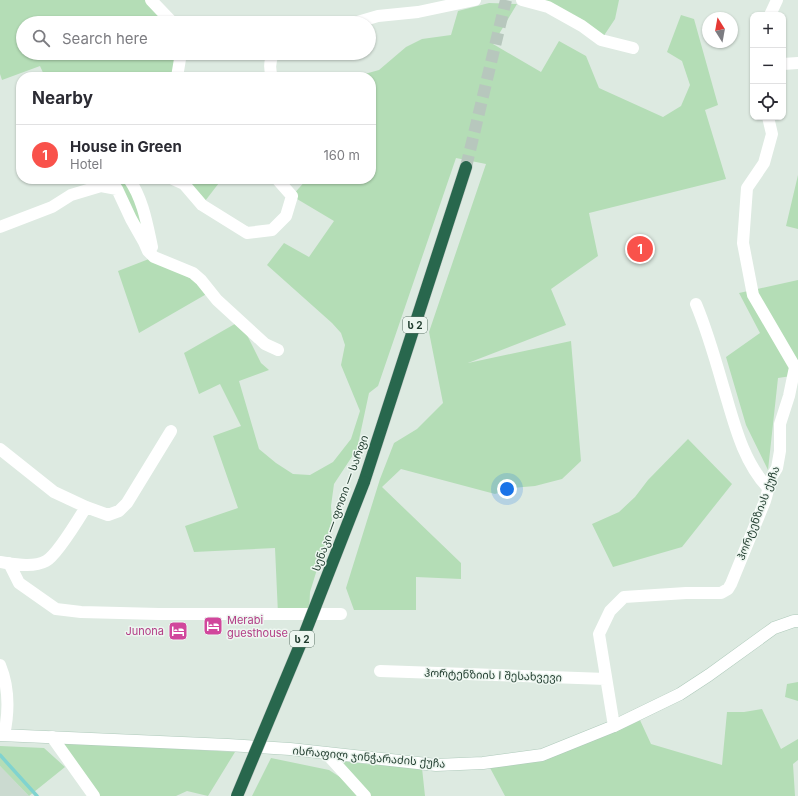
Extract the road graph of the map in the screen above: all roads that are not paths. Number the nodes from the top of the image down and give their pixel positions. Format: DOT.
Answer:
graph roads {
  1 [pos="151,0"];
  2 [pos="475,0"];
  3 [pos="522,0"];
  4 [pos="776,0"];
  5 [pos="771,12"];
  6 [pos="166,16"];
  7 [pos="376,17"];
  8 [pos="633,48"];
  9 [pos="180,60"];
  10 [pos="270,60"];
  11 [pos="798,63"];
  12 [pos="786,64"];
  13 [pos="178,72"];
  14 [pos="271,72"];
  15 [pos="769,120"];
  16 [pos="466,168"];
  17 [pos="133,184"];
  18 [pos="184,184"];
  19 [pos="282,184"];
  20 [pos="0,227"];
  21 [pos="154,257"];
  22 [pos="696,304"];
  23 [pos="278,350"];
  24 [pos="171,431"];
  25 [pos="0,449"];
  26 [pos="768,488"];
  27 [pos="86,507"];
  28 [pos="4,562"];
  29 [pos="341,614"];
  30 [pos="797,623"];
  31 [pos="0,664"];
  32 [pos="380,671"];
  33 [pos="606,680"];
  34 [pos="614,726"];
  35 [pos="2,735"];
  36 [pos="52,738"];
  37 [pos="326,753"];
  38 [pos="94,796"];
  39 [pos="237,796"];
  40 [pos="365,796"];
  1 -- 6 [label="street"];
  2 -- 7 [label="street"];
  3 -- 8 [label="street"];
  4 -- 5 [label="street"];
  9 -- 13 [label="street"];
  10 -- 14 [label="street"];
  11 -- 12 [label="street"];
  15 -- 26 [label="street, ჰორტენზიას ქუჩა"];
  16 -- 39 [label="highway, სენაკი — ფოთი — სარფი / ს 2, bridge"];
  17 -- 21 [label="street"];
  18 -- 19 [label="street"];
  20 -- 21 [label="street"];
  21 -- 23 [label="street"];
  22 -- 26 [label="street"];
  24 -- 27 [label="street"];
  25 -- 27 [label="street"];
  26 -- 33 [label="street, ჰორტენზიას ქუჩა"];
  27 -- 28 [label="street"];
  28 -- 29 [label="street"];
  30 -- 34 [label="street, ისრაფილ ჯინჭარაძის ქუჩა"];
  31 -- 35 [label="street"];
  32 -- 33 [label="street, ჰორტენზიის I შესახვევი"];
  33 -- 34 [label="street, ჰორტენზიას ქუჩა"];
  34 -- 37 [label="street, ისრაფილ ჯინჭარაძის ქუჩა"];
  35 -- 36 [label="street, ისრაფილ ჯინჭარაძის ქუჩა"];
  36 -- 37 [label="street, ისრაფილ ჯინჭარაძის ქუჩა"];
  36 -- 38 [label="street"];
  37 -- 40 [label="street"];
}
